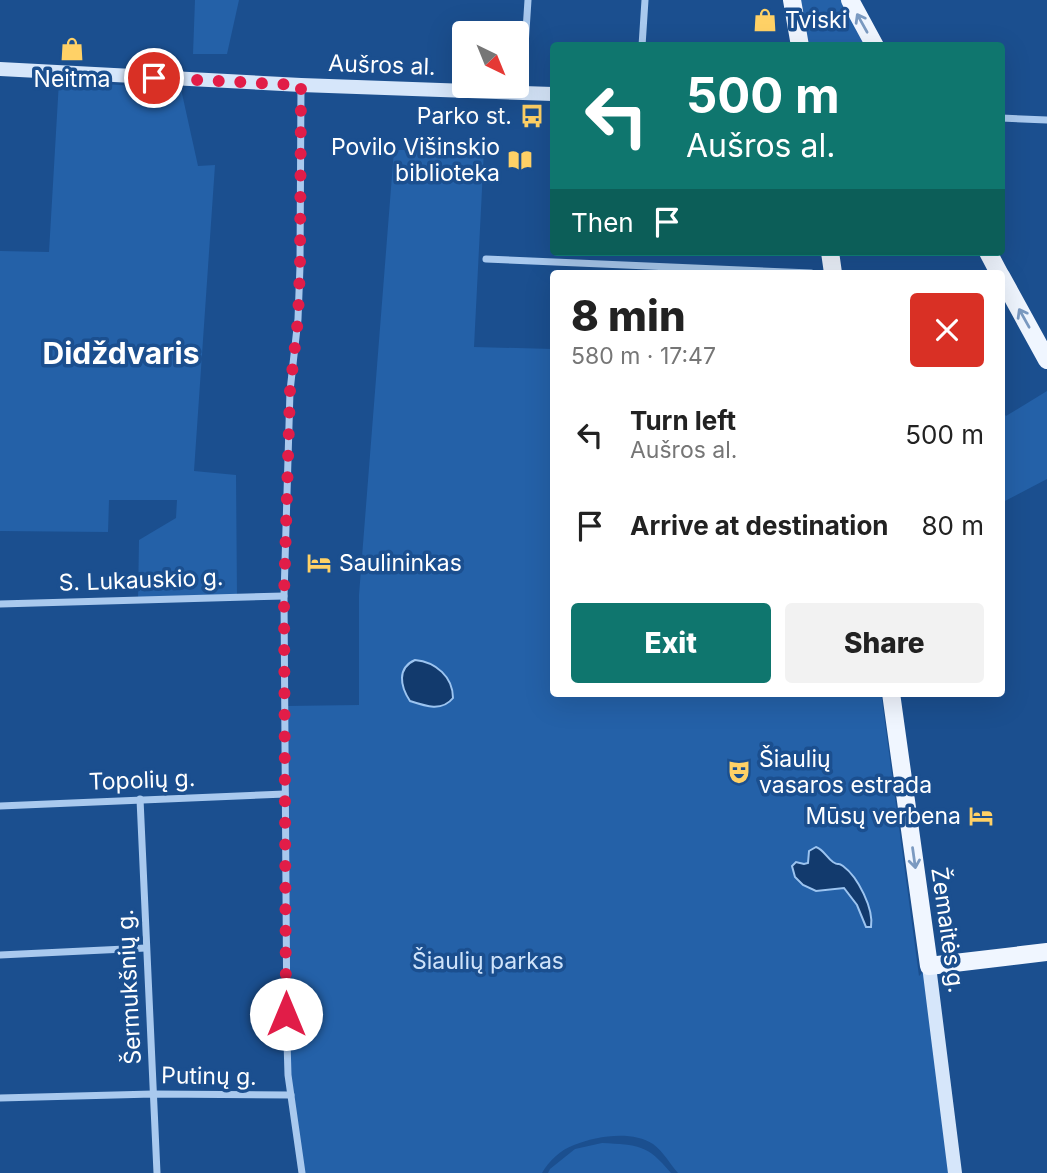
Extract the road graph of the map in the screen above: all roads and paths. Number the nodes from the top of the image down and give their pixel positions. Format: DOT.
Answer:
graph roads {
  1 [pos="528,0"];
  2 [pos="645,0"];
  3 [pos="792,0"];
  4 [pos="850,0"];
  5 [pos="527,21"];
  6 [pos="642,42"];
  7 [pos="799,42"];
  8 [pos="873,42"];
  9 [pos="0,69"];
  10 [pos="301,85"];
  11 [pos="452,90"];
  12 [pos="529,93"];
  13 [pos="550,94"];
  14 [pos="1005,118"];
  15 [pos="1047,120"];
  16 [pos="486,259"];
  17 [pos="741,270"];
  18 [pos="1005,284"];
  19 [pos="1047,360"];
  20 [pos="284,596"];
  21 [pos="0,604"];
  22 [pos="892,697"];
  23 [pos="285,794"];
  24 [pos="140,799"];
  25 [pos="0,806"];
  26 [pos="145,948"];
  27 [pos="1047,952"];
  28 [pos="0,955"];
  29 [pos="929,965"];
  30 [pos="153,1094"];
  31 [pos="291,1095"];
  32 [pos="0,1098"];
  33 [pos="157,1173"];
  34 [pos="302,1173"];
  35 [pos="955,1173"];
  1 -- 5 [label="street"];
  2 -- 6 [label="street"];
  3 -- 7 [label="main road"];
  8 -- 4 [label="main road, one-way"];
  9 -- 10 [label="main road, Aušros al."];
  10 -- 11 [label="main road, Aušros al."];
  10 -- 20 [label="street"];
  12 -- 13 [label="main road, Aušros al."];
  14 -- 15 [label="street"];
  16 -- 17 [label="street"];
  19 -- 18 [label="main road, one-way"];
  20 -- 21 [label="street, S. Lukauskio g."];
  20 -- 23 [label="street"];
  22 -- 29 [label="main road, Žemaitės g., one-way"];
  23 -- 24 [label="street, Topolių g."];
  23 -- 31 [label="street"];
  24 -- 25 [label="street, Topolių g."];
  24 -- 26 [label="street, Šermukšnių g."];
  26 -- 28 [label="street"];
  26 -- 30 [label="street, Šermukšnių g."];
  27 -- 29 [label="main road"];
  29 -- 35 [label="main road, Žemaitės g."];
  30 -- 31 [label="street, Putinų g."];
  30 -- 32 [label="street, Putinų g."];
  30 -- 33 [label="street, Šermukšnių g."];
  31 -- 34 [label="street"];
}
